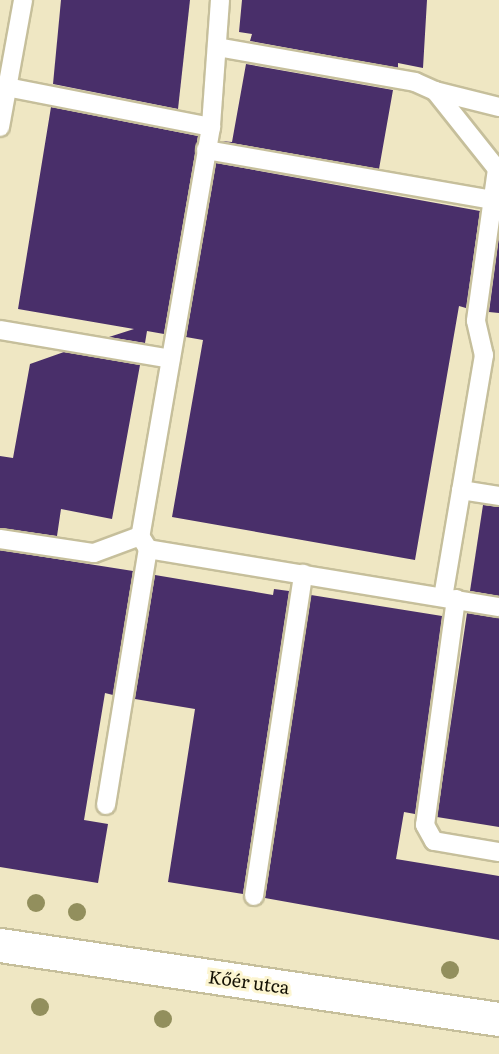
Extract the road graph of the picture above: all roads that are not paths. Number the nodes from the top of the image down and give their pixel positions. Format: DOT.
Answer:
graph roads {
  1 [pos="23,0"];
  2 [pos="220,0"];
  3 [pos="217,47"];
  4 [pos="7,87"];
  5 [pos="435,91"];
  6 [pos="499,107"];
  7 [pos="0,127"];
  8 [pos="211,127"];
  9 [pos="206,150"];
  10 [pos="492,200"];
  11 [pos="0,330"];
  12 [pos="171,359"];
  13 [pos="461,490"];
  14 [pos="499,496"];
  15 [pos="0,539"];
  16 [pos="144,542"];
  17 [pos="303,574"];
  18 [pos="449,598"];
  19 [pos="499,607"];
  20 [pos="106,806"];
  21 [pos="499,852"];
  22 [pos="254,896"];
  23 [pos="0,945"];
  24 [pos="499,1019"];
  1 -- 4 [label="lane"];
  2 -- 3 [label="lane"];
  3 -- 5 [label="lane"];
  3 -- 8 [label="lane"];
  4 -- 7 [label="lane"];
  4 -- 8 [label="lane"];
  5 -- 6 [label="lane"];
  5 -- 10 [label="lane"];
  8 -- 9 [label="lane"];
  9 -- 10 [label="lane"];
  9 -- 12 [label="lane"];
  10 -- 13 [label="lane"];
  11 -- 12 [label="lane"];
  12 -- 16 [label="lane"];
  13 -- 14 [label="lane"];
  13 -- 18 [label="lane"];
  15 -- 16 [label="lane"];
  16 -- 17 [label="lane"];
  16 -- 20 [label="lane"];
  17 -- 18 [label="lane"];
  17 -- 22 [label="lane"];
  18 -- 19 [label="lane"];
  18 -- 21 [label="lane"];
  23 -- 24 [label="street, Kőér utca"];
}
